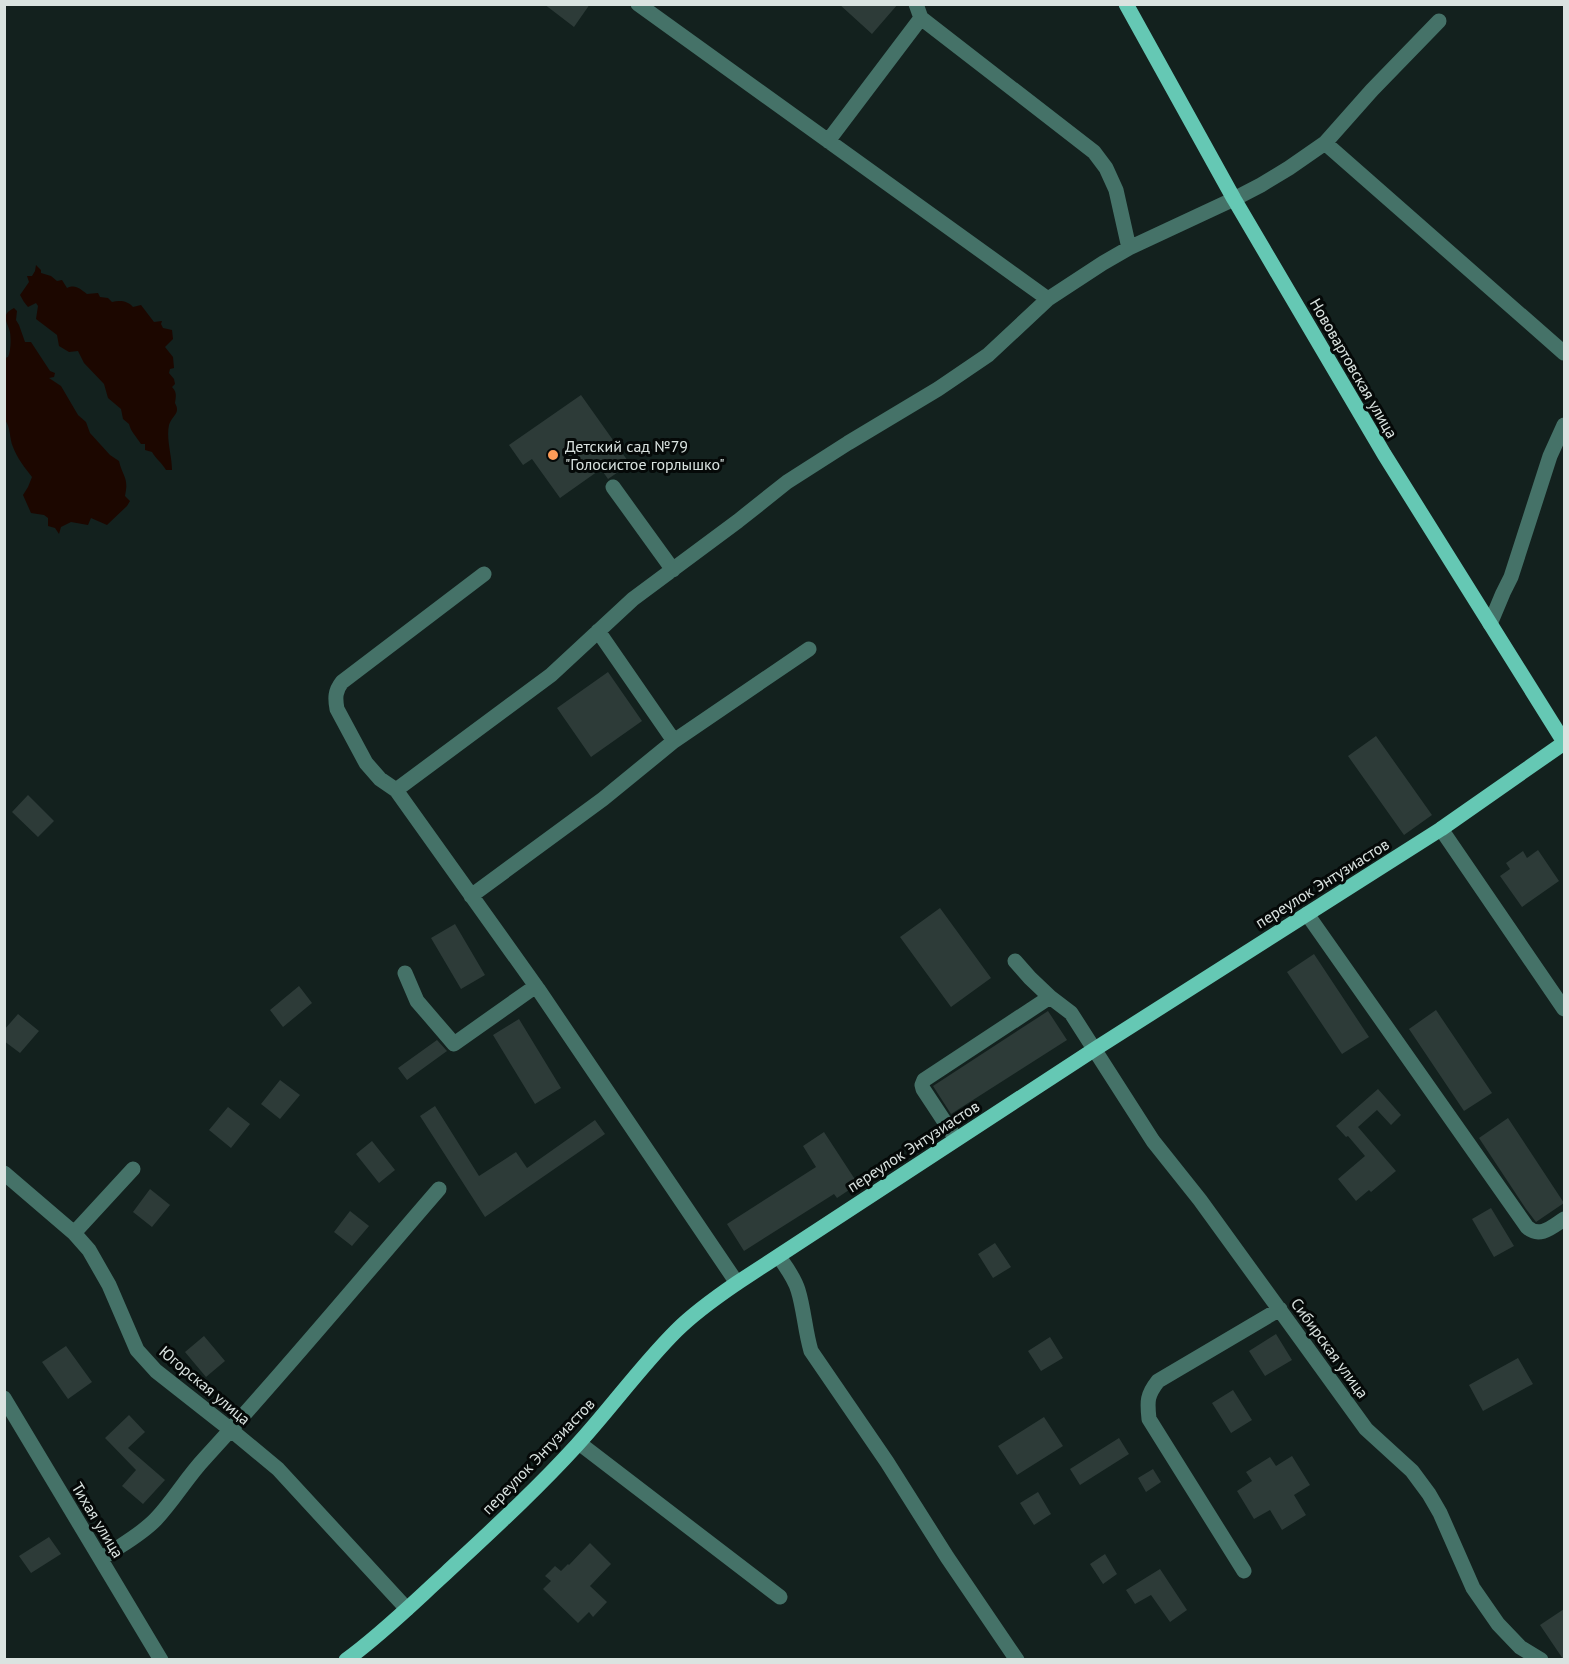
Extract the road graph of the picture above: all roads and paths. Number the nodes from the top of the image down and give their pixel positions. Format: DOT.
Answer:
graph roads {
  1 [pos="638,4"];
  2 [pos="1126,4"];
  3 [pos="919,11"];
  4 [pos="1439,21"];
  5 [pos="828,141"];
  6 [pos="1325,143"];
  7 [pos="1234,199"];
  8 [pos="1129,248"];
  9 [pos="1048,299"];
  10 [pos="1564,353"];
  11 [pos="1564,425"];
  12 [pos="613,487"];
  13 [pos="673,570"];
  14 [pos="484,574"];
  15 [pos="1490,624"];
  16 [pos="598,631"];
  17 [pos="809,649"];
  18 [pos="674,741"];
  19 [pos="1564,742"];
  20 [pos="396,790"];
  21 [pos="1441,829"];
  22 [pos="471,896"];
  23 [pos="1307,914"];
  24 [pos="1015,961"];
  25 [pos="405,973"];
  26 [pos="536,986"];
  27 [pos="1050,997"];
  28 [pos="1564,1009"];
  29 [pos="1095,1049"];
  30 [pos="956,1139"];
  31 [pos="133,1168"];
  32 [pos="4,1173"];
  33 [pos="439,1189"];
  34 [pos="1564,1219"];
  35 [pos="74,1233"];
  36 [pos="779,1257"];
  37 [pos="736,1283"];
  38 [pos="1280,1309"];
  39 [pos="4,1398"];
  40 [pos="231,1430"];
  41 [pos="579,1443"];
  42 [pos="101,1558"];
  43 [pos="1244,1571"];
  44 [pos="780,1597"];
  45 [pos="407,1609"];
  46 [pos="161,1659"];
  47 [pos="350,1659"];
  48 [pos="1017,1659"];
  49 [pos="1541,1659"];
  1 -- 5 [label="street"];
  2 -- 7 [label="main road, Нововартовская улица"];
  3 -- 5 [label="street"];
  3 -- 8 [label="street"];
  4 -- 6 [label="street"];
  5 -- 9 [label="street"];
  6 -- 7 [label="street"];
  6 -- 10 [label="street"];
  7 -- 8 [label="street"];
  7 -- 15 [label="main road, Нововартовская улица"];
  8 -- 9 [label="street"];
  9 -- 13 [label="street"];
  11 -- 15 [label="street"];
  12 -- 13 [label="street"];
  13 -- 16 [label="street"];
  14 -- 20 [label="street"];
  15 -- 19 [label="main road, Нововартовская улица"];
  16 -- 18 [label="street"];
  16 -- 20 [label="street"];
  17 -- 18 [label="street"];
  18 -- 22 [label="street"];
  19 -- 21 [label="main road, переулок Энтузиастов"];
  20 -- 22 [label="street"];
  21 -- 23 [label="main road, переулок Энтузиастов"];
  21 -- 28 [label="street"];
  22 -- 26 [label="street"];
  23 -- 29 [label="main road, переулок Энтузиастов"];
  23 -- 34 [label="street"];
  24 -- 27 [label="street, Сибирская улица"];
  25 -- 26 [label="street"];
  26 -- 37 [label="street"];
  27 -- 29 [label="street, Сибирская улица"];
  27 -- 30 [label="street"];
  29 -- 30 [label="main road, переулок Энтузиастов"];
  29 -- 38 [label="street, Сибирская улица"];
  30 -- 36 [label="main road, переулок Энтузиастов"];
  31 -- 35 [label="street"];
  32 -- 35 [label="street, Югорская улица"];
  33 -- 40 [label="street"];
  35 -- 40 [label="street, Югорская улица"];
  36 -- 37 [label="main road, переулок Энтузиастов"];
  36 -- 48 [label="street"];
  37 -- 41 [label="main road, переулок Энтузиастов"];
  38 -- 43 [label="street"];
  38 -- 49 [label="street, Сибирская улица"];
  39 -- 42 [label="street, Тихая улица"];
  40 -- 42 [label="street"];
  40 -- 45 [label="street, Югорская улица"];
  41 -- 44 [label="street"];
  41 -- 45 [label="main road, переулок Энтузиастов"];
  42 -- 46 [label="street, Тихая улица"];
  45 -- 47 [label="main road, переулок Энтузиастов"];
}
